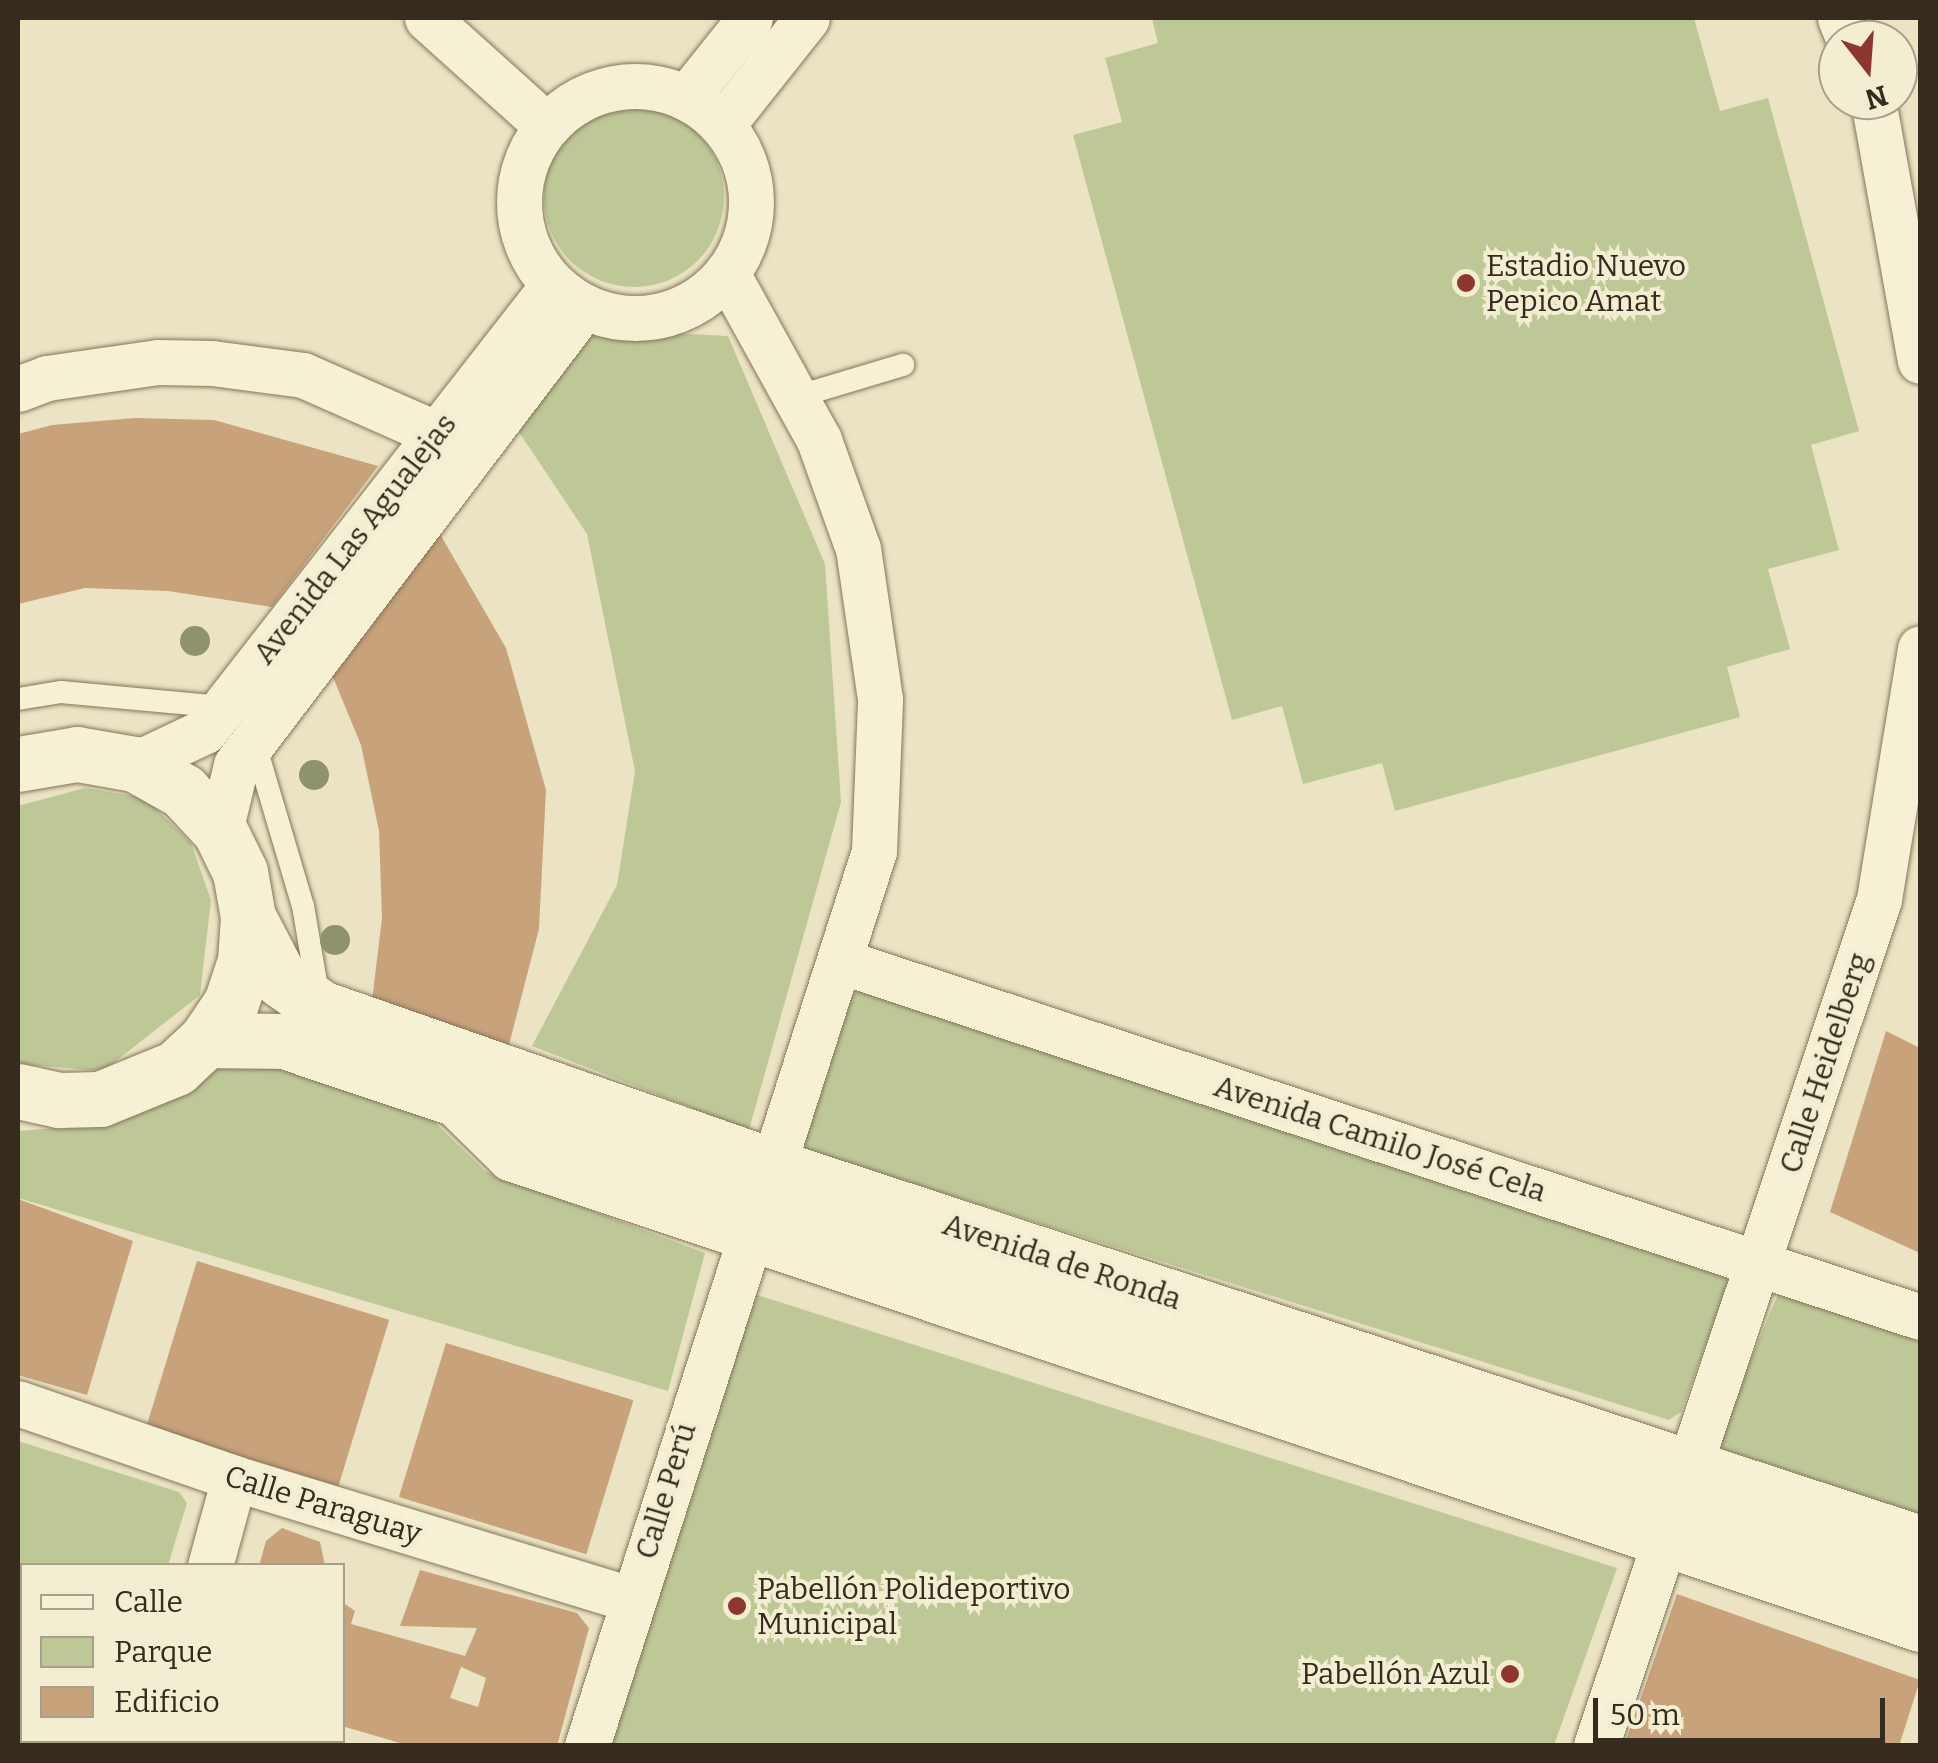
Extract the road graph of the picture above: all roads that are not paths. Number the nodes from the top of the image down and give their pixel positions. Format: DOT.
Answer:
graph roads {
  1 [pos="426,18"];
  2 [pos="750,18"];
  3 [pos="807,18"];
  4 [pos="686,98"];
  5 [pos="1892,120"];
  6 [pos="722,124"];
  7 [pos="547,126"];
  8 [pos="727,272"];
  9 [pos="568,296"];
  10 [pos="1920,361"];
  11 [pos="903,365"];
  12 [pos="18,389"];
  13 [pos="796,397"];
  14 [pos="437,434"];
  15 [pos="1920,648"];
  16 [pos="18,699"];
  17 [pos="224,707"];
  18 [pos="1916,723"];
  19 [pos="254,741"];
  20 [pos="18,763"];
  21 [pos="135,764"];
  22 [pos="220,831"];
  23 [pos="248,917"];
  24 [pos="840,961"];
  25 [pos="321,1008"];
  26 [pos="206,1040"];
  27 [pos="18,1091"];
  28 [pos="758,1202"];
  29 [pos="1759,1264"];
  30 [pos="1920,1317"];
  31 [pos="18,1403"];
  32 [pos="234,1478"];
  33 [pos="1679,1508"];
  34 [pos="1920,1543"];
  35 [pos="211,1563"];
  36 [pos="1920,1588"];
  37 [pos="632,1600"];
  38 [pos="1920,1628"];
  39 [pos="587,1746"];
  40 [pos="1596,1746"];
  1 -- 7 [label="street"];
  2 -- 4 [label="street"];
  3 -- 6 [label="street"];
  4 -- 6 [label="street"];
  4 -- 7 [label="street"];
  5 -- 10 [label="street"];
  6 -- 8 [label="street"];
  7 -- 9 [label="street"];
  8 -- 9 [label="street"];
  8 -- 13 [label="street, Calle Perú"];
  9 -- 14 [label="street, Avenida Las Agualejas"];
  9 -- 19 [label="street, Avenida Las Agualejas"];
  11 -- 13 [label="lane"];
  12 -- 14 [label="street"];
  13 -- 24 [label="street, Calle Perú"];
  14 -- 17 [label="street, Avenida Las Agualejas"];
  15 -- 18 [label="street, Calle Heidelberg"];
  16 -- 17 [label="lane"];
  17 -- 21 [label="street, Avenida Las Agualejas"];
  18 -- 29 [label="street, Calle Heidelberg"];
  19 -- 22 [label="street, Avenida Las Agualejas"];
  19 -- 25 [label="lane"];
  20 -- 21 [label="street"];
  21 -- 22 [label="street"];
  22 -- 23 [label="street"];
  23 -- 25 [label="street, Avenida de Ronda"];
  23 -- 26 [label="street"];
  24 -- 28 [label="street, Calle Perú"];
  24 -- 29 [label="street, Avenida Camilo José Cela"];
  25 -- 28 [label="street, Avenida de Ronda"];
  26 -- 27 [label="street"];
  26 -- 28 [label="street, Avenida de Ronda"];
  28 -- 33 [label="street, Avenida de Ronda"];
  28 -- 37 [label="street, Calle Perú"];
  29 -- 30 [label="street, Avenida Camilo José Cela"];
  29 -- 33 [label="street, Calle Heidelberg"];
  31 -- 32 [label="street, Calle Paraguay"];
  32 -- 35 [label="street"];
  32 -- 37 [label="street, Calle Paraguay"];
  33 -- 34 [label="street, Avenida de Ronda"];
  33 -- 36 [label="street, Avenida de Ronda"];
  33 -- 38 [label="street, Avenida de Ronda"];
  33 -- 40 [label="street, Calle Heidelberg"];
  37 -- 39 [label="street, Calle Perú"];
}
